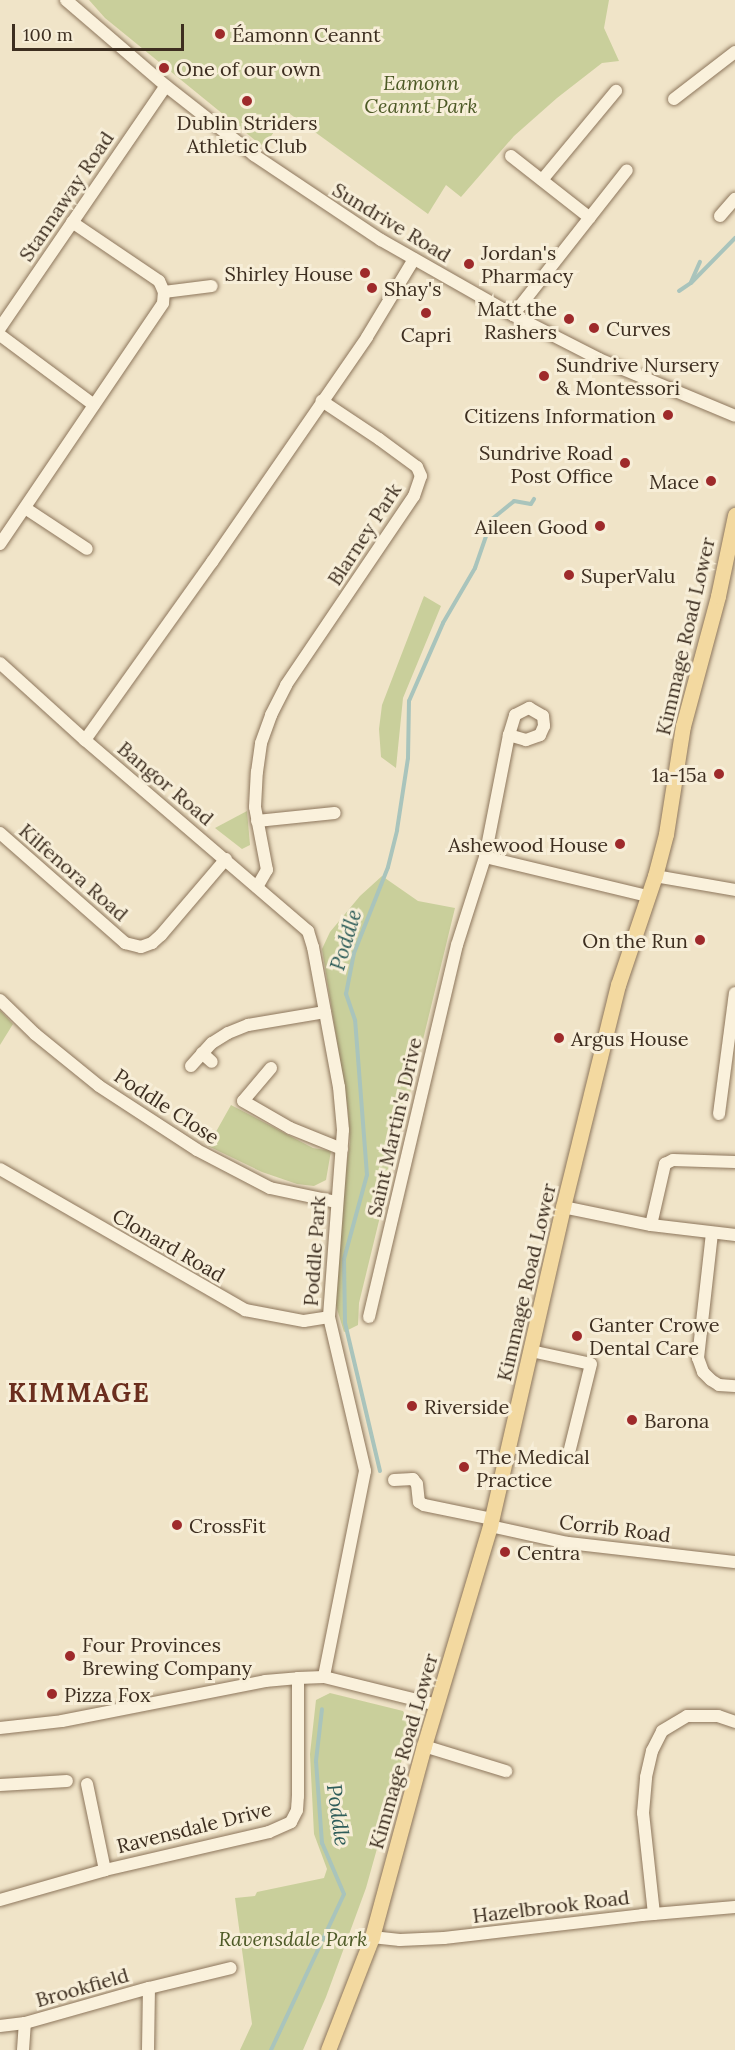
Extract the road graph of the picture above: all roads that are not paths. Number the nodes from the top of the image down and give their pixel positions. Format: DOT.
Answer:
graph roads {
  1 [pos="66,0"];
  2 [pos="735,52"];
  3 [pos="166,86"];
  4 [pos="616,91"];
  5 [pos="674,99"];
  6 [pos="511,156"];
  7 [pos="627,170"];
  8 [pos="542,180"];
  9 [pos="735,199"];
  10 [pos="720,216"];
  11 [pos="590,218"];
  12 [pos="72,222"];
  13 [pos="414,259"];
  14 [pos="213,286"];
  15 [pos="164,292"];
  16 [pos="513,315"];
  17 [pos="0,328"];
  18 [pos="0,335"];
  19 [pos="322,401"];
  20 [pos="94,405"];
  21 [pos="735,416"];
  22 [pos="25,508"];
  23 [pos="735,515"];
  24 [pos="0,544"];
  25 [pos="87,549"];
  26 [pos="0,663"];
  27 [pos="509,735"];
  28 [pos="85,740"];
  29 [pos="335,813"];
  30 [pos="257,821"];
  31 [pos="0,833"];
  32 [pos="484,856"];
  33 [pos="226,859"];
  34 [pos="655,876"];
  35 [pos="257,887"];
  36 [pos="735,890"];
  37 [pos="648,896"];
  38 [pos="308,931"];
  39 [pos="735,993"];
  40 [pos="0,1000"];
  41 [pos="325,1012"];
  42 [pos="202,1053"];
  43 [pos="212,1062"];
  44 [pos="730,1063"];
  45 [pos="191,1066"];
  46 [pos="271,1068"];
  47 [pos="719,1114"];
  48 [pos="342,1149"];
  49 [pos="735,1162"];
  50 [pos="0,1169"];
  51 [pos="336,1202"];
  52 [pos="562,1207"];
  53 [pos="651,1226"];
  54 [pos="712,1233"];
  55 [pos="735,1234"];
  56 [pos="329,1317"];
  57 [pos="369,1317"];
  58 [pos="531,1351"];
  59 [pos="735,1386"];
  60 [pos="570,1449"];
  61 [pos="394,1480"];
  62 [pos="491,1523"];
  63 [pos="735,1562"];
  64 [pos="324,1677"];
  65 [pos="298,1678"];
  66 [pos="437,1705"];
  67 [pos="735,1722"];
  68 [pos="0,1728"];
  69 [pos="424,1746"];
  70 [pos="506,1770"];
  71 [pos="67,1781"];
  72 [pos="87,1784"];
  73 [pos="0,1785"];
  74 [pos="105,1870"];
  75 [pos="0,1900"];
  76 [pos="735,1908"];
  77 [pos="654,1914"];
  78 [pos="372,1937"];
  79 [pos="231,1968"];
  80 [pos="149,1988"];
  81 [pos="26,2023"];
  82 [pos="0,2026"];
  83 [pos="23,2050"];
  84 [pos="148,2050"];
  85 [pos="328,2050"];
  1 -- 3 [label="street, Sundrive Road"];
  2 -- 5 [label="street"];
  3 -- 12 [label="street, Stannaway Road"];
  3 -- 13 [label="street, Sundrive Road"];
  4 -- 8 [label="street"];
  6 -- 8 [label="street"];
  7 -- 11 [label="street"];
  8 -- 11 [label="street"];
  9 -- 10 [label="street"];
  11 -- 16 [label="street"];
  12 -- 15 [label="street"];
  12 -- 17 [label="street, Stannaway Road"];
  13 -- 16 [label="street, Sundrive Road"];
  13 -- 19 [label="street"];
  14 -- 15 [label="street"];
  15 -- 20 [label="street"];
  16 -- 21 [label="street, Sundrive Road"];
  18 -- 20 [label="street"];
  19 -- 28 [label="street"];
  19 -- 30 [label="street, Blarney Park"];
  20 -- 22 [label="street"];
  22 -- 24 [label="street"];
  22 -- 25 [label="street"];
  23 -- 34 [label="main road, Kimmage Road Lower"];
  26 -- 28 [label="street, Bangor Road"];
  27 -- 32 [label="street, Saint Martin's Drive"];
  28 -- 33 [label="street, Bangor Road"];
  29 -- 30 [label="street"];
  30 -- 35 [label="street, Blarney Park"];
  31 -- 33 [label="street, Kilfenora Road"];
  32 -- 37 [label="street"];
  32 -- 57 [label="street, Saint Martin's Drive"];
  33 -- 35 [label="street, Bangor Road"];
  34 -- 36 [label="street"];
  34 -- 37 [label="main road, Kimmage Road Lower"];
  35 -- 38 [label="street, Bangor Road"];
  37 -- 52 [label="main road, Kimmage Road Lower"];
  38 -- 41 [label="street, Poddle Park"];
  39 -- 44 [label="street"];
  40 -- 51 [label="street, Poddle Close"];
  41 -- 42 [label="street"];
  41 -- 48 [label="street, Poddle Park"];
  42 -- 43 [label="street"];
  42 -- 45 [label="street"];
  44 -- 47 [label="street"];
  46 -- 48 [label="street"];
  48 -- 51 [label="street, Poddle Park"];
  49 -- 53 [label="street"];
  50 -- 56 [label="street, Clonard Road"];
  51 -- 56 [label="street, Poddle Park"];
  52 -- 53 [label="street"];
  52 -- 58 [label="main road, Kimmage Road Lower"];
  53 -- 54 [label="street"];
  54 -- 55 [label="street"];
  54 -- 59 [label="street"];
  56 -- 64 [label="street, Poddle Park"];
  58 -- 60 [label="street"];
  58 -- 62 [label="main road, Kimmage Road Lower"];
  61 -- 62 [label="street, Corrib Road"];
  62 -- 63 [label="street, Corrib Road"];
  62 -- 66 [label="main road, Kimmage Road Lower"];
  64 -- 65 [label="street"];
  64 -- 66 [label="street"];
  65 -- 68 [label="street"];
  65 -- 74 [label="street, Ravensdale Drive"];
  66 -- 69 [label="main road, Kimmage Road Lower"];
  67 -- 77 [label="street"];
  69 -- 70 [label="street"];
  69 -- 78 [label="main road, Kimmage Road Lower"];
  71 -- 73 [label="street"];
  72 -- 74 [label="street"];
  74 -- 75 [label="street"];
  76 -- 77 [label="street, Hazelbrook Road"];
  77 -- 78 [label="street, Hazelbrook Road"];
  78 -- 85 [label="main road, Kimmage Road Lower"];
  79 -- 80 [label="street, Brookfield"];
  80 -- 81 [label="street, Brookfield"];
  80 -- 84 [label="street, Brookfield"];
  81 -- 82 [label="street, Brookfield"];
  81 -- 83 [label="street, Brookfield"];
}
